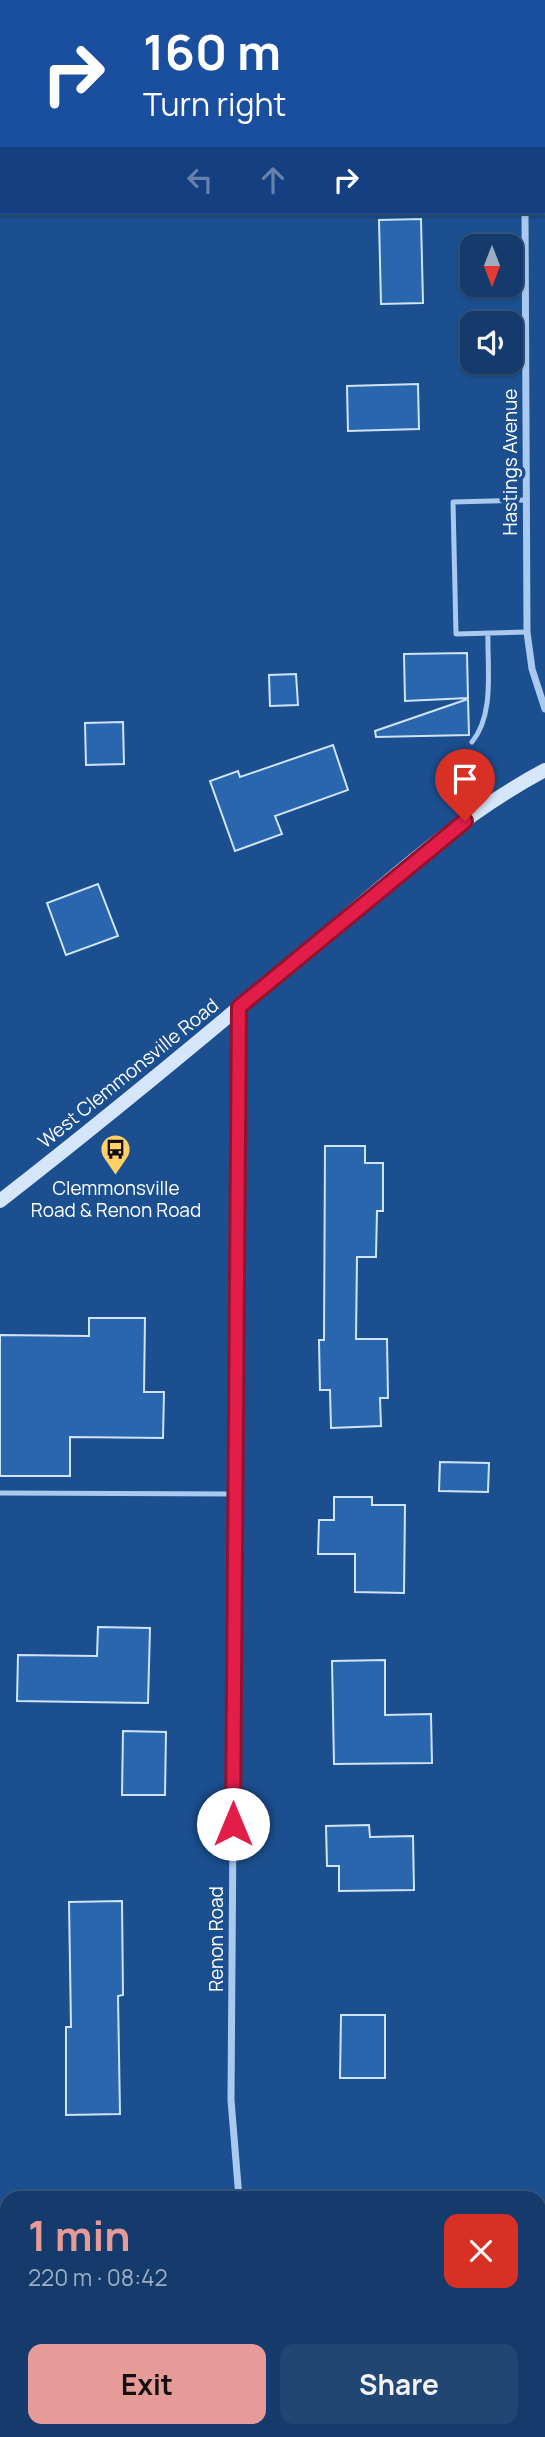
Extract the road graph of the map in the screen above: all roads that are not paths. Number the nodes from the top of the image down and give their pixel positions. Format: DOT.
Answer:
graph roads {
  1 [pos="525,214"];
  2 [pos="526,500"];
  3 [pos="527,632"];
  4 [pos="488,633"];
  5 [pos="545,709"];
  6 [pos="472,742"];
  7 [pos="545,770"];
  8 [pos="239,1007"];
  9 [pos="0,1201"];
  10 [pos="0,1493"];
  11 [pos="235,1494"];
  12 [pos="238,2191"];
  1 -- 2 [label="street, Hastings Avenue"];
  2 -- 3 [label="street, Hastings Avenue"];
  2 -- 4 [label="lane"];
  3 -- 4 [label="lane"];
  3 -- 5 [label="street, Hastings Avenue"];
  4 -- 6 [label="lane"];
  7 -- 8 [label="main road, West Clemmonsville Road"];
  8 -- 9 [label="main road, West Clemmonsville Road"];
  8 -- 11 [label="street, Renon Road"];
  10 -- 11 [label="lane"];
  11 -- 12 [label="street, Renon Road"];
}
